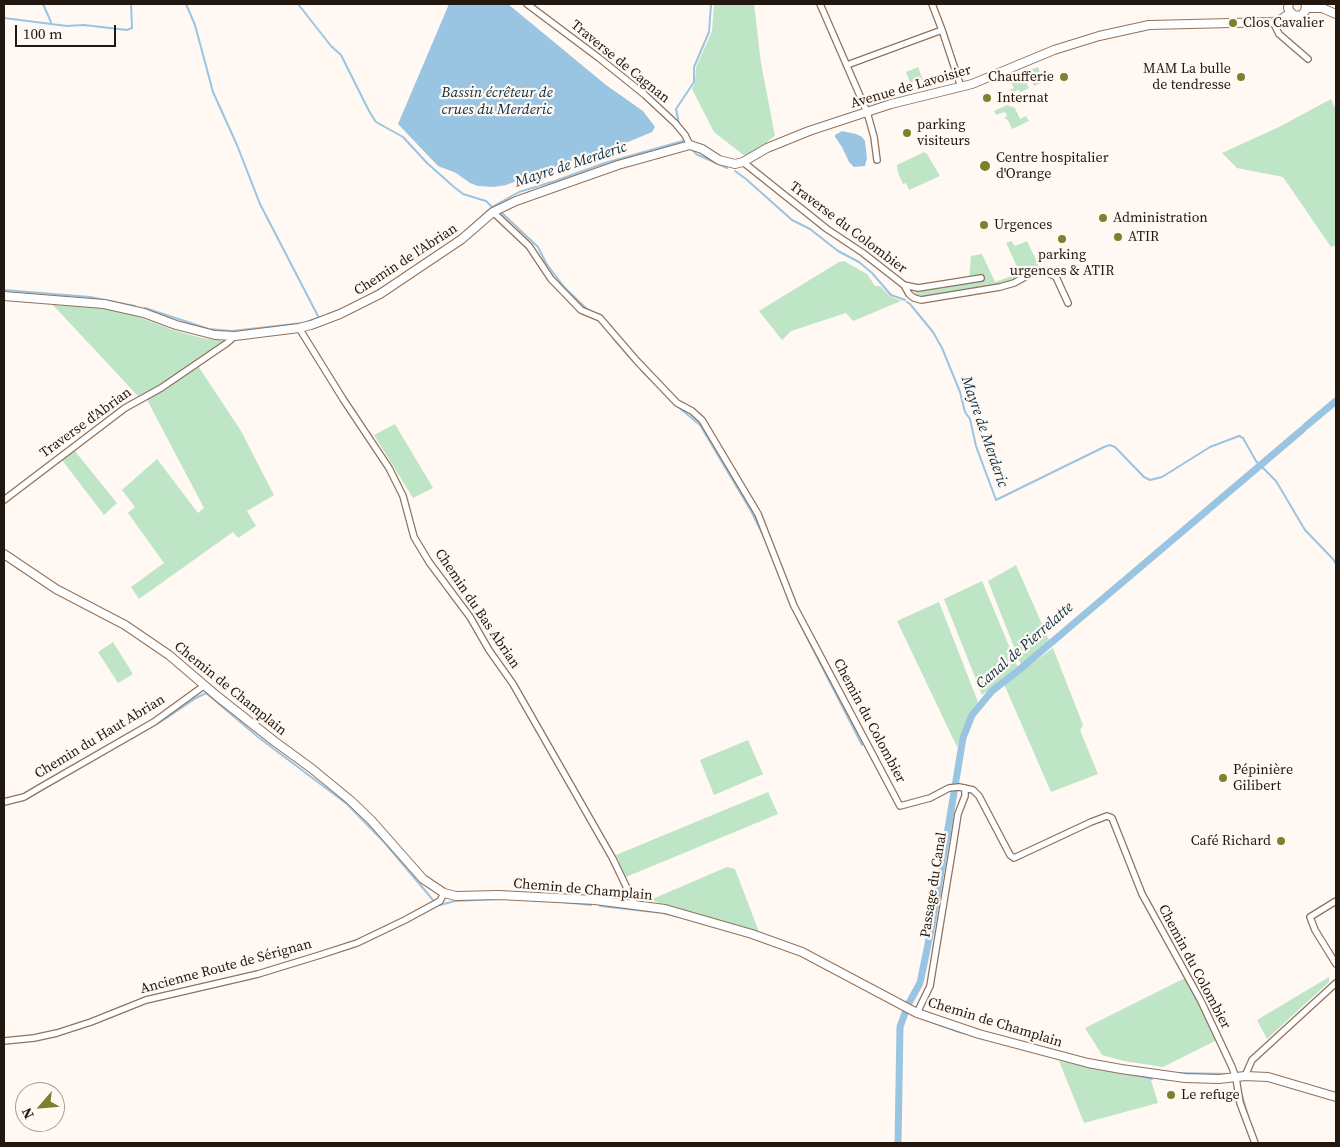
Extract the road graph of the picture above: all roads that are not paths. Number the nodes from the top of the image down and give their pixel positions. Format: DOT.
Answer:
graph roads {
  1 [pos="527,4"];
  2 [pos="820,4"];
  3 [pos="932,4"];
  4 [pos="1289,4"];
  5 [pos="1306,6"];
  6 [pos="1291,13"];
  7 [pos="1336,14"];
  8 [pos="1273,22"];
  9 [pos="942,30"];
  10 [pos="1308,59"];
  11 [pos="847,65"];
  12 [pos="961,87"];
  13 [pos="867,112"];
  14 [pos="688,146"];
  15 [pos="876,160"];
  16 [pos="743,162"];
  17 [pos="493,212"];
  18 [pos="981,278"];
  19 [pos="904,285"];
  20 [pos="4,296"];
  21 [pos="1068,303"];
  22 [pos="299,328"];
  23 [pos="235,336"];
  24 [pos="4,500"];
  25 [pos="4,554"];
  26 [pos="206,685"];
  27 [pos="959,788"];
  28 [pos="4,802"];
  29 [pos="444,893"];
  30 [pos="1336,901"];
  31 [pos="635,906"];
  32 [pos="1336,964"];
  33 [pos="1336,983"];
  34 [pos="917,1013"];
  35 [pos="4,1041"];
  36 [pos="1245,1076"];
  37 [pos="1236,1078"];
  38 [pos="1336,1097"];
  39 [pos="1255,1143"];
  1 -- 14 [label="street, Traverse de Cagnan"];
  2 -- 11 [label="street"];
  3 -- 9 [label="street"];
  4 -- 6 [label="street"];
  5 -- 6 [label="street, Avenue de Lavoisier"];
  5 -- 7 [label="street, Avenue de Lavoisier"];
  6 -- 8 [label="street, Avenue de Lavoisier"];
  8 -- 10 [label="street"];
  8 -- 12 [label="street, Avenue de Lavoisier"];
  9 -- 11 [label="street"];
  9 -- 12 [label="street"];
  11 -- 13 [label="street"];
  12 -- 13 [label="street, Avenue de Lavoisier"];
  13 -- 15 [label="street"];
  13 -- 16 [label="street, Avenue de Lavoisier"];
  14 -- 16 [label="street"];
  14 -- 17 [label="street, Chemin de l'Abrian"];
  16 -- 19 [label="street, Traverse du Colombier"];
  17 -- 22 [label="street, Chemin de l'Abrian"];
  17 -- 27 [label="street, Chemin du Colombier"];
  18 -- 19 [label="street"];
  19 -- 21 [label="street, Traverse du Colombier"];
  20 -- 23 [label="street, Chemin de l'Abrian"];
  22 -- 23 [label="street, Chemin de l'Abrian"];
  22 -- 31 [label="street, Chemin du Bas Abrian"];
  23 -- 24 [label="street, Traverse d'Abrian"];
  25 -- 26 [label="street, Chemin de Champlain"];
  26 -- 28 [label="street, Chemin du Haut Abrian"];
  26 -- 29 [label="street, Chemin de Champlain"];
  27 -- 34 [label="street, Passage du Canal"];
  27 -- 37 [label="street, Chemin du Colombier"];
  29 -- 31 [label="street, Chemin de Champlain"];
  29 -- 35 [label="street, Ancienne Route de Sérignan"];
  30 -- 32 [label="street"];
  31 -- 34 [label="street, Chemin de Champlain"];
  33 -- 36 [label="street"];
  34 -- 37 [label="street, Chemin de Champlain"];
  36 -- 37 [label="street, Chemin de Champlain"];
  36 -- 38 [label="street, Chemin de Champlain"];
  37 -- 39 [label="street"];
}
